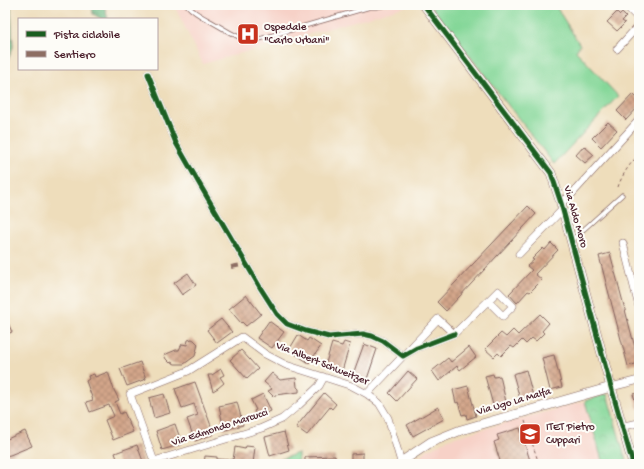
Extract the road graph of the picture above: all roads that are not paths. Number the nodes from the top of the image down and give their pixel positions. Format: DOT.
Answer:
graph roads {
  1 [pos="187,5"];
  2 [pos="386,5"];
  3 [pos="625,5"];
  4 [pos="372,6"];
  5 [pos="424,8"];
  6 [pos="639,19"];
  7 [pos="639,25"];
  8 [pos="617,49"];
  9 [pos="148,74"];
  10 [pos="639,120"];
  11 [pos="622,194"];
  12 [pos="562,206"];
  13 [pos="571,240"];
  14 [pos="623,243"];
  15 [pos="519,254"];
  16 [pos="488,301"];
  17 [pos="639,307"];
  18 [pos="454,334"];
  19 [pos="403,356"];
  20 [pos="324,378"];
  21 [pos="639,380"];
  22 [pos="611,387"];
  23 [pos="367,394"];
  24 [pos="639,423"];
  25 [pos="623,426"];
  26 [pos="154,463"];
  27 [pos="402,463"];
  28 [pos="634,464"];
  1 -- 4 [label="lane"];
  2 -- 4 [label="lane"];
  3 -- 6 [label="street"];
  5 -- 12 [label="street, Via Aldo Moro"];
  7 -- 8 [label="street"];
  9 -- 19 [label="street"];
  10 -- 12 [label="street"];
  11 -- 13 [label="lane"];
  12 -- 13 [label="street, Via Aldo Moro"];
  12 -- 15 [label="street"];
  13 -- 22 [label="street, Via Aldo Moro"];
  14 -- 17 [label="street"];
  16 -- 18 [label="street"];
  18 -- 19 [label="street"];
  18 -- 19 [label="street"];
  19 -- 23 [label="street"];
  20 -- 23 [label="street, Via Albert Schweitzer"];
  20 -- 26 [label="street, Via Edmondo Marcucci"];
  20 -- 26 [label="street, Via Albert Schweitzer"];
  21 -- 22 [label="street, Via Ugo La Malfa"];
  22 -- 25 [label="street, Via Aldo Moro"];
  22 -- 27 [label="street, Via Ugo La Malfa"];
  23 -- 27 [label="street, Via Albert Schweitzer"];
  24 -- 25 [label="street"];
  25 -- 28 [label="street, Via Aldo Moro"];
}
